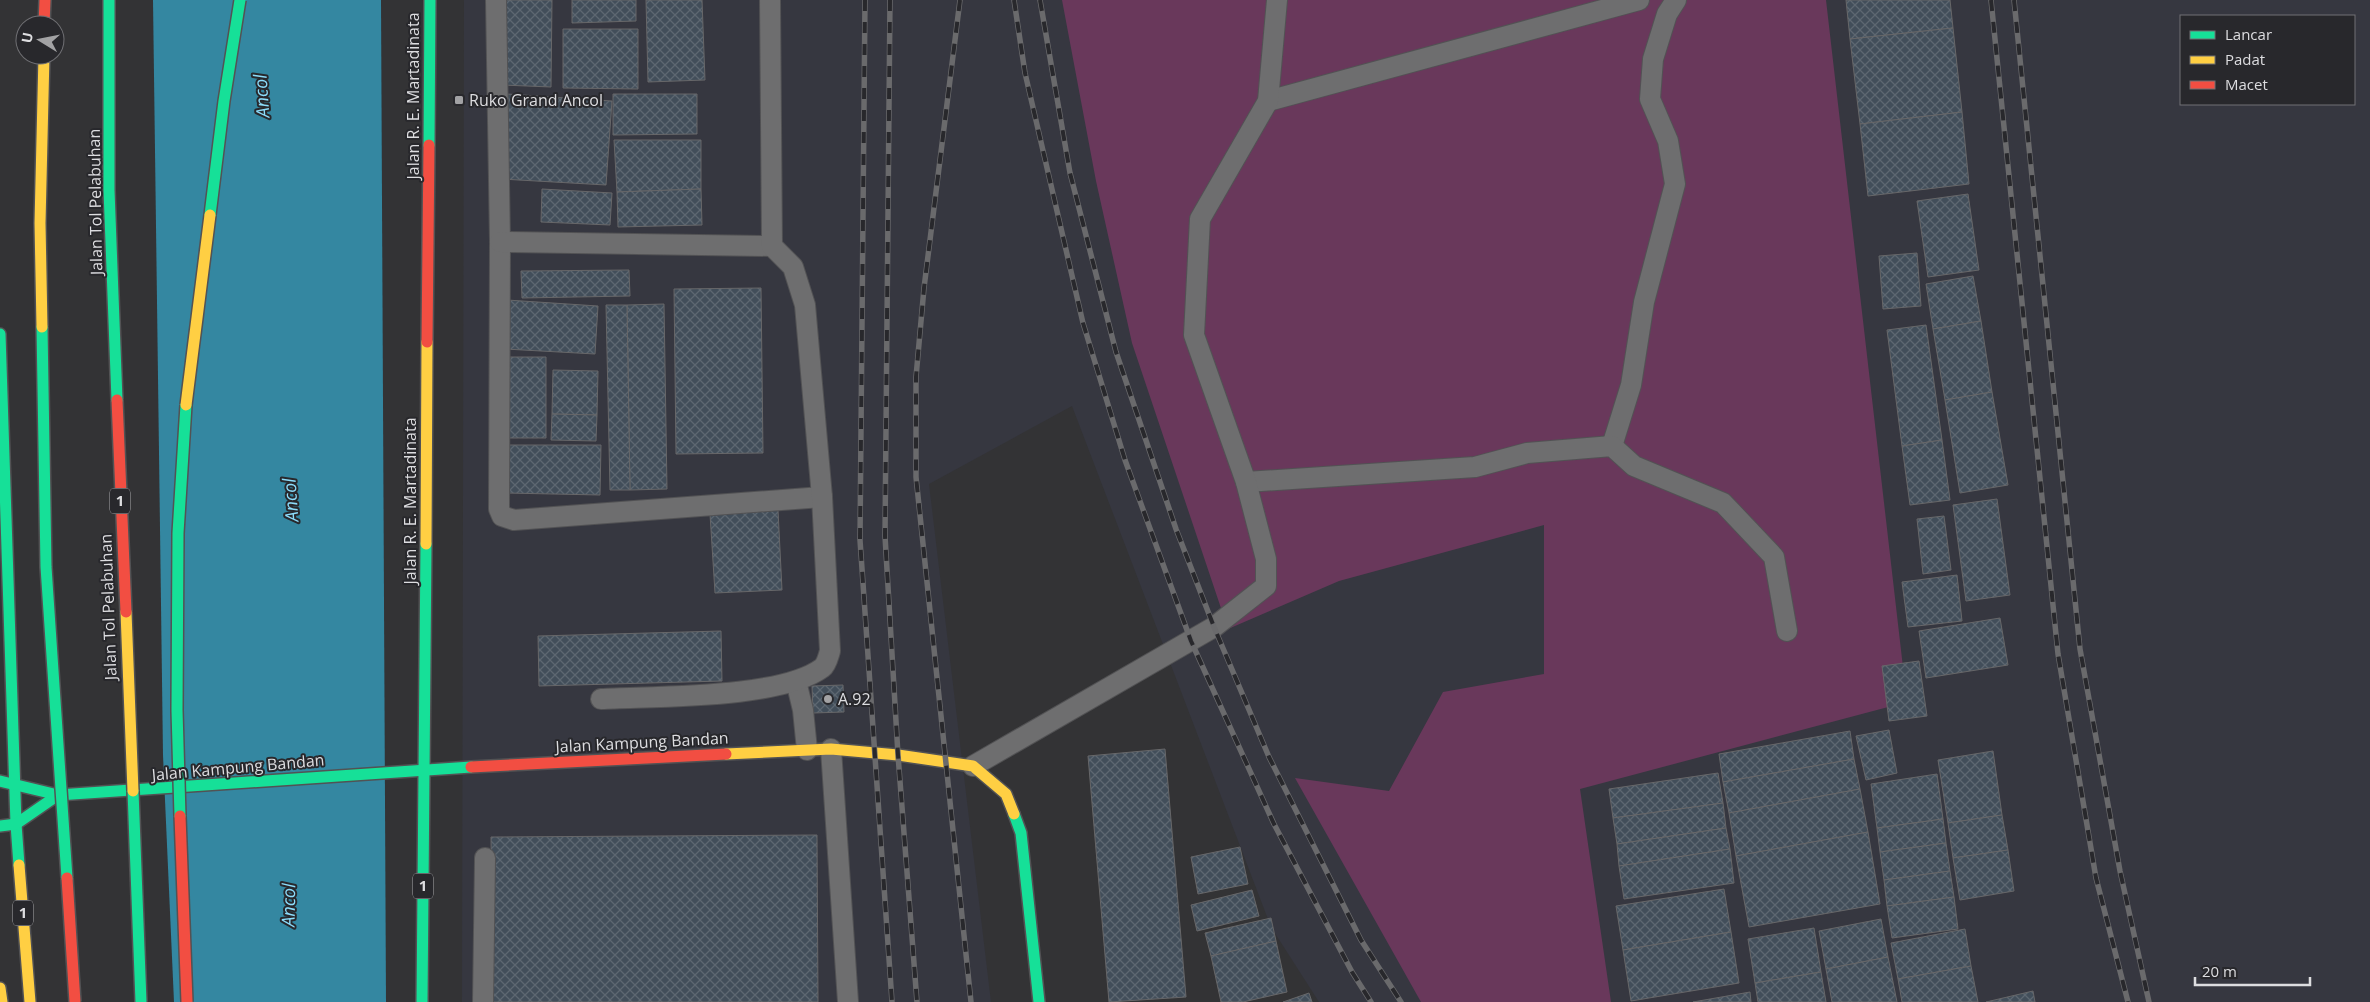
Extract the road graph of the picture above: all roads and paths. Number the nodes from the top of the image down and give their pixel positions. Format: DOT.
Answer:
graph roads {
  1 [pos="45,0"];
  2 [pos="109,0"];
  3 [pos="240,0"];
  4 [pos="430,0"];
  5 [pos="496,0"];
  6 [pos="770,0"];
  7 [pos="1277,0"];
  8 [pos="1639,0"];
  9 [pos="1676,0"];
  10 [pos="44,15"];
  11 [pos="44,65"];
  12 [pos="1268,101"];
  13 [pos="500,242"];
  14 [pos="772,246"];
  15 [pos="0,334"];
  16 [pos="1612,446"];
  17 [pos="1246,482"];
  18 [pos="822,497"];
  19 [pos="1787,631"];
  20 [pos="796,681"];
  21 [pos="601,699"];
  22 [pos="831,749"];
  23 [pos="807,750"];
  24 [pos="973,766"];
  25 [pos="424,770"];
  26 [pos="0,781"];
  27 [pos="15,784"];
  28 [pos="58,795"];
  29 [pos="16,824"];
  30 [pos="0,826"];
  31 [pos="485,858"];
  32 [pos="0,988"];
  33 [pos="2,1002"];
  34 [pos="30,1002"];
  35 [pos="75,1002"];
  36 [pos="141,1002"];
  37 [pos="187,1002"];
  38 [pos="422,1002"];
  39 [pos="483,1002"];
  40 [pos="848,1002"];
  41 [pos="1039,1002"];
  1 -- 10 [label="main road"];
  2 -- 36 [label="main road, Jalan Tol Pelabuhan / 1, bridge"];
  3 -- 37 [label="main road, bridge"];
  4 -- 25 [label="main road, Jalan R. E. Martadinata / 1"];
  5 -- 13 [label="lane"];
  6 -- 14 [label="lane"];
  7 -- 12 [label="lane"];
  8 -- 12 [label="lane"];
  9 -- 16 [label="lane"];
  11 -- 35 [label="main road, bridge"];
  12 -- 17 [label="lane"];
  13 -- 14 [label="lane"];
  13 -- 18 [label="lane"];
  14 -- 18 [label="lane"];
  15 -- 27 [label="main road, 1"];
  16 -- 17 [label="lane"];
  16 -- 19 [label="lane"];
  17 -- 24 [label="lane"];
  18 -- 20 [label="lane"];
  20 -- 21 [label="lane"];
  20 -- 23 [label="lane"];
  22 -- 23 [label="main road, Jalan Kampung Bandan"];
  22 -- 24 [label="main road, Jalan Kampung Bandan"];
  22 -- 40 [label="lane"];
  23 -- 25 [label="main road, Jalan Kampung Bandan"];
  24 -- 41 [label="main road"];
  25 -- 28 [label="main road, Jalan Kampung Bandan"];
  25 -- 38 [label="main road, Jalan R. E. Martadinata / 1"];
  26 -- 27 [label="main road, Jalan Kampung Bandan"];
  27 -- 28 [label="main road, Jalan Kampung Bandan"];
  27 -- 29 [label="main road, 1"];
  28 -- 29 [label="main road"];
  29 -- 30 [label="main road"];
  29 -- 34 [label="main road, 1"];
  31 -- 39 [label="lane"];
  32 -- 33 [label="main road"];
}
